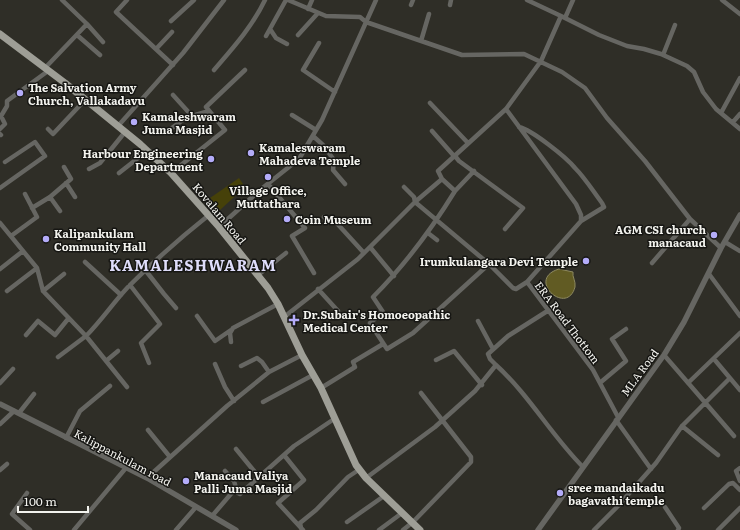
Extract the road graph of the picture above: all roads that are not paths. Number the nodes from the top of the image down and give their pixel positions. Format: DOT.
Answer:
graph roads {
  1 [pos="62,0"];
  2 [pos="127,0"];
  3 [pos="194,0"];
  4 [pos="224,0"];
  5 [pos="265,0"];
  6 [pos="287,0"];
  7 [pos="312,0"];
  8 [pos="376,0"];
  9 [pos="451,0"];
  10 [pos="527,0"];
  11 [pos="573,0"];
  12 [pos="722,0"];
  13 [pos="450,5"];
  14 [pos="308,9"];
  15 [pos="318,13"];
  16 [pos="429,14"];
  17 [pos="740,14"];
  18 [pos="563,17"];
  19 [pos="171,21"];
  20 [pos="366,22"];
  21 [pos="87,24"];
  22 [pos="675,24"];
  23 [pos="270,29"];
  24 [pos="172,32"];
  25 [pos="0,34"];
  26 [pos="77,34"];
  27 [pos="298,35"];
  28 [pos="266,36"];
  29 [pos="420,41"];
  30 [pos="103,42"];
  31 [pos="319,43"];
  32 [pos="287,44"];
  33 [pos="156,50"];
  34 [pos="100,54"];
  35 [pos="663,55"];
  36 [pos="541,61"];
  37 [pos="173,65"];
  38 [pos="46,69"];
  39 [pos="214,70"];
  40 [pos="245,70"];
  41 [pos="740,78"];
  42 [pos="335,92"];
  43 [pos="173,95"];
  44 [pos="85,100"];
  45 [pos="430,103"];
  46 [pos="207,109"];
  47 [pos="506,109"];
  48 [pos="721,113"];
  49 [pos="191,114"];
  50 [pos="740,114"];
  51 [pos="292,115"];
  52 [pos="733,122"];
  53 [pos="118,126"];
  54 [pos="519,127"];
  55 [pos="0,129"];
  56 [pos="48,129"];
  57 [pos="740,129"];
  58 [pos="316,130"];
  59 [pos="125,132"];
  60 [pos="166,132"];
  61 [pos="432,132"];
  62 [pos="313,136"];
  63 [pos="468,143"];
  64 [pos="147,151"];
  65 [pos="454,156"];
  66 [pos="5,162"];
  67 [pos="64,167"];
  68 [pos="88,169"];
  69 [pos="474,171"];
  70 [pos="119,173"];
  71 [pos="171,174"];
  72 [pos="442,179"];
  73 [pos="66,183"];
  74 [pos="268,184"];
  75 [pos="344,184"];
  76 [pos="404,187"];
  77 [pos="0,188"];
  78 [pos="455,191"];
  79 [pos="25,194"];
  80 [pos="50,196"];
  81 [pos="75,197"];
  82 [pos="415,202"];
  83 [pos="32,208"];
  84 [pos="60,211"];
  85 [pos="208,215"];
  86 [pos="740,216"];
  87 [pos="324,217"];
  88 [pos="690,219"];
  89 [pos="436,220"];
  90 [pos="581,221"];
  91 [pos="0,223"];
  92 [pos="219,227"];
  93 [pos="504,229"];
  94 [pos="428,234"];
  95 [pos="11,236"];
  96 [pos="437,240"];
  97 [pos="725,242"];
  98 [pos="370,247"];
  99 [pos="721,248"];
  100 [pos="23,251"];
  101 [pos="740,251"];
  102 [pos="286,253"];
  103 [pos="364,253"];
  104 [pos="85,262"];
  105 [pos="652,263"];
  106 [pos="489,264"];
  107 [pos="0,268"];
  108 [pos="37,268"];
  109 [pos="146,271"];
  110 [pos="314,273"];
  111 [pos="64,274"];
  112 [pos="709,274"];
  113 [pos="258,275"];
  114 [pos="394,276"];
  115 [pos="527,282"];
  116 [pos="130,285"];
  117 [pos="318,289"];
  118 [pos="43,291"];
  119 [pos="7,292"];
  120 [pos="121,295"];
  121 [pos="278,304"];
  122 [pos="176,308"];
  123 [pos="549,310"];
  124 [pos="338,311"];
  125 [pos="197,316"];
  126 [pos="284,316"];
  127 [pos="740,316"];
  128 [pos="68,319"];
  129 [pos="478,321"];
  130 [pos="626,329"];
  131 [pos="231,330"];
  132 [pos="740,333"];
  133 [pos="26,335"];
  134 [pos="86,336"];
  135 [pos="231,342"];
  136 [pos="384,344"];
  137 [pos="493,349"];
  138 [pos="118,350"];
  139 [pos="302,355"];
  140 [pos="664,355"];
  141 [pos="58,358"];
  142 [pos="714,359"];
  143 [pos="436,360"];
  144 [pos="106,361"];
  145 [pos="149,363"];
  146 [pos="215,364"];
  147 [pos="241,366"];
  148 [pos="496,366"];
  149 [pos="14,369"];
  150 [pos="269,372"];
  151 [pos="313,375"];
  152 [pos="730,378"];
  153 [pos="600,382"];
  154 [pos="0,383"];
  155 [pos="688,383"];
  156 [pos="482,385"];
  157 [pos="110,386"];
  158 [pos="127,387"];
  159 [pos="321,388"];
  160 [pos="740,390"];
  161 [pos="421,393"];
  162 [pos="34,394"];
  163 [pos="234,401"];
  164 [pos="263,402"];
  165 [pos="706,403"];
  166 [pos="0,404"];
  167 [pos="17,412"];
  168 [pos="617,418"];
  169 [pos="334,419"];
  170 [pos="441,420"];
  171 [pos="0,424"];
  172 [pos="682,426"];
  173 [pos="148,430"];
  174 [pos="734,436"];
  175 [pos="66,438"];
  176 [pos="236,449"];
  177 [pos="718,454"];
  178 [pos="284,455"];
  179 [pos="170,457"];
  180 [pos="7,464"];
  181 [pos="583,467"];
  182 [pos="740,468"];
  183 [pos="125,469"];
  184 [pos="360,469"];
  185 [pos="651,469"];
  186 [pos="0,470"];
  187 [pos="225,471"];
  188 [pos="259,477"];
  189 [pos="146,478"];
  190 [pos="366,478"];
  191 [pos="740,481"];
  192 [pos="740,490"];
  193 [pos="234,491"];
  194 [pos="27,493"];
  195 [pos="384,496"];
  196 [pos="196,507"];
  197 [pos="665,507"];
  198 [pos="704,508"];
  199 [pos="740,508"];
  200 [pos="402,513"];
  201 [pos="212,516"];
  202 [pos="347,522"];
  203 [pos="413,522"];
  204 [pos="76,529"];
  205 [pos="301,529"];
  206 [pos="30,530"];
  207 [pos="176,530"];
  208 [pos="236,530"];
  209 [pos="379,530"];
  210 [pos="403,530"];
  211 [pos="420,530"];
  212 [pos="538,530"];
  213 [pos="594,530"];
  214 [pos="678,530"];
  215 [pos="718,530"];
  1 -- 21 [label="street"];
  2 -- 33 [label="street"];
  3 -- 19 [label="street"];
  4 -- 37 [label="street"];
  5 -- 39 [label="street"];
  6 -- 14 [label="street"];
  6 -- 23 [label="street"];
  7 -- 14 [label="street"];
  8 -- 20 [label="street"];
  9 -- 13 [label="street"];
  10 -- 18 [label="street"];
  11 -- 18 [label="street"];
  12 -- 17 [label="street"];
  14 -- 15 [label="street"];
  15 -- 20 [label="street"];
  15 -- 27 [label="street"];
  16 -- 29 [label="street"];
  18 -- 35 [label="street"];
  18 -- 36 [label="street"];
  20 -- 29 [label="street"];
  20 -- 42 [label="street"];
  21 -- 26 [label="street"];
  21 -- 30 [label="street"];
  22 -- 35 [label="street"];
  23 -- 28 [label="street"];
  23 -- 32 [label="street"];
  24 -- 33 [label="street"];
  25 -- 38 [label="main road, Kovalam Road"];
  26 -- 34 [label="street"];
  26 -- 38 [label="street"];
  29 -- 36 [label="street"];
  31 -- 42 [label="street"];
  33 -- 37 [label="street"];
  35 -- 48 [label="street"];
  36 -- 47 [label="street"];
  36 -- 88 [label="street"];
  37 -- 53 [label="street"];
  38 -- 44 [label="main road, Kovalam Road"];
  38 -- 55 [label="street"];
  40 -- 46 [label="street"];
  41 -- 48 [label="street"];
  42 -- 58 [label="street"];
  43 -- 49 [label="street"];
  44 -- 53 [label="main road, Kovalam Road"];
  44 -- 56 [label="street"];
  45 -- 63 [label="street"];
  46 -- 49 [label="street"];
  46 -- 71 [label="street"];
  47 -- 54 [label="street"];
  47 -- 63 [label="street"];
  48 -- 52 [label="street"];
  49 -- 60 [label="street"];
  50 -- 52 [label="street"];
  51 -- 58 [label="street"];
  52 -- 57 [label="street"];
  53 -- 59 [label="main road, Kovalam Road"];
  54 -- 90 [label="street"];
  54 -- 90 [label="street, ERA Road Thottom"];
  58 -- 62 [label="street"];
  59 -- 64 [label="main road, Kovalam Road"];
  59 -- 68 [label="street"];
  61 -- 65 [label="street"];
  62 -- 74 [label="street"];
  62 -- 75 [label="street"];
  63 -- 65 [label="street"];
  64 -- 70 [label="street"];
  64 -- 71 [label="main road, Kovalam Road"];
  65 -- 69 [label="street"];
  65 -- 72 [label="street"];
  66 -- 77 [label="street"];
  67 -- 73 [label="street"];
  69 -- 78 [label="street"];
  69 -- 93 [label="street"];
  71 -- 85 [label="main road, Kovalam Road"];
  72 -- 78 [label="street"];
  72 -- 82 [label="street"];
  73 -- 80 [label="street"];
  73 -- 81 [label="street"];
  74 -- 92 [label="street"];
  74 -- 110 [label="street"];
  76 -- 82 [label="street"];
  78 -- 89 [label="street"];
  79 -- 83 [label="street"];
  80 -- 83 [label="street"];
  80 -- 84 [label="street"];
  82 -- 89 [label="street"];
  82 -- 98 [label="street"];
  83 -- 95 [label="street"];
  85 -- 92 [label="main road, Kovalam Road"];
  85 -- 109 [label="street"];
  86 -- 97 [label="street, MLA Road"];
  87 -- 103 [label="street"];
  88 -- 99 [label="street"];
  88 -- 105 [label="street"];
  89 -- 94 [label="street"];
  89 -- 106 [label="street"];
  90 -- 115 [label="street, ERA Road Thottom"];
  91 -- 95 [label="street"];
  92 -- 113 [label="main road, Kovalam Road"];
  94 -- 96 [label="street"];
  94 -- 114 [label="street"];
  95 -- 100 [label="street"];
  97 -- 99 [label="street, MLA Road"];
  97 -- 101 [label="street"];
  98 -- 103 [label="street"];
  98 -- 114 [label="street"];
  99 -- 112 [label="street, MLA Road"];
  100 -- 107 [label="street"];
  100 -- 108 [label="street"];
  102 -- 113 [label="street"];
  103 -- 117 [label="street"];
  104 -- 120 [label="street"];
  106 -- 115 [label="street"];
  106 -- 136 [label="street"];
  108 -- 118 [label="street"];
  108 -- 119 [label="street"];
  109 -- 116 [label="street"];
  109 -- 122 [label="street"];
  111 -- 118 [label="street"];
  112 -- 127 [label="street"];
  112 -- 140 [label="street, MLA Road"];
  113 -- 121 [label="main road, Kovalam Road"];
  114 -- 136 [label="street"];
  115 -- 123 [label="street, ERA Road Thottom"];
  116 -- 120 [label="street"];
  116 -- 145 [label="street"];
  117 -- 124 [label="street"];
  117 -- 126 [label="street"];
  118 -- 128 [label="street"];
  120 -- 134 [label="street"];
  121 -- 126 [label="main road, Kovalam Road"];
  121 -- 131 [label="street"];
  123 -- 137 [label="street"];
  123 -- 153 [label="street, ERA Road Thottom"];
  125 -- 131 [label="street"];
  126 -- 139 [label="main road, Kovalam Road"];
  128 -- 133 [label="street"];
  128 -- 134 [label="street"];
  129 -- 137 [label="street"];
  130 -- 153 [label="street"];
  131 -- 135 [label="street"];
  132 -- 142 [label="street"];
  134 -- 141 [label="street"];
  134 -- 144 [label="street"];
  136 -- 159 [label="street"];
  137 -- 148 [label="street"];
  138 -- 144 [label="street"];
  139 -- 150 [label="street"];
  139 -- 151 [label="main road, Kovalam Road"];
  140 -- 155 [label="street"];
  140 -- 168 [label="street, MLA Road"];
  142 -- 152 [label="street"];
  142 -- 155 [label="street"];
  143 -- 156 [label="street"];
  144 -- 158 [label="street"];
  146 -- 163 [label="street"];
  147 -- 150 [label="street"];
  148 -- 156 [label="street"];
  148 -- 181 [label="street"];
  149 -- 154 [label="street"];
  150 -- 163 [label="street"];
  151 -- 159 [label="main road, Kovalam Road"];
  151 -- 164 [label="street"];
  152 -- 160 [label="street"];
  152 -- 165 [label="street"];
  153 -- 168 [label="street, ERA Road Thottom"];
  155 -- 165 [label="street"];
  156 -- 170 [label="street"];
  157 -- 175 [label="street"];
  159 -- 169 [label="main road, Kovalam Road"];
  161 -- 170 [label="street"];
  162 -- 167 [label="street"];
  163 -- 179 [label="street"];
  165 -- 172 [label="street"];
  165 -- 174 [label="street"];
  166 -- 167 [label="street, Kalippankulam road"];
  167 -- 171 [label="street"];
  167 -- 175 [label="street, Kalippankulam road"];
  168 -- 181 [label="street, MLA Road"];
  168 -- 185 [label="street, ERA Road Thottom"];
  169 -- 178 [label="street"];
  169 -- 184 [label="main road, Kovalam Road"];
  170 -- 190 [label="street"];
  170 -- 203 [label="street"];
  172 -- 177 [label="street"];
  172 -- 185 [label="street"];
  173 -- 179 [label="street"];
  175 -- 183 [label="street, Kalippankulam road"];
  176 -- 188 [label="street"];
  178 -- 188 [label="street"];
  178 -- 205 [label="street"];
  179 -- 189 [label="street"];
  180 -- 186 [label="street"];
  181 -- 212 [label="street, MLA Road"];
  182 -- 191 [label="street"];
  183 -- 189 [label="street, Kalippankulam road"];
  183 -- 204 [label="street"];
  184 -- 190 [label="main road, Kovalam Road"];
  184 -- 205 [label="street"];
  185 -- 213 [label="street"];
  187 -- 193 [label="street"];
  188 -- 193 [label="street"];
  189 -- 196 [label="street, Kalippankulam road"];
  190 -- 195 [label="main road, Kovalam Road"];
  192 -- 198 [label="street"];
  193 -- 201 [label="street"];
  194 -- 206 [label="street"];
  195 -- 200 [label="main road, Kovalam Road"];
  195 -- 202 [label="street"];
  196 -- 201 [label="street, Kalippankulam road"];
  196 -- 207 [label="street"];
  197 -- 214 [label="street"];
  199 -- 215 [label="street"];
  200 -- 203 [label="main road, Kovalam Road"];
  200 -- 209 [label="street"];
  201 -- 208 [label="street, Kalippankulam road"];
  203 -- 210 [label="street"];
  203 -- 211 [label="main road, Kovalam Road"];
}
